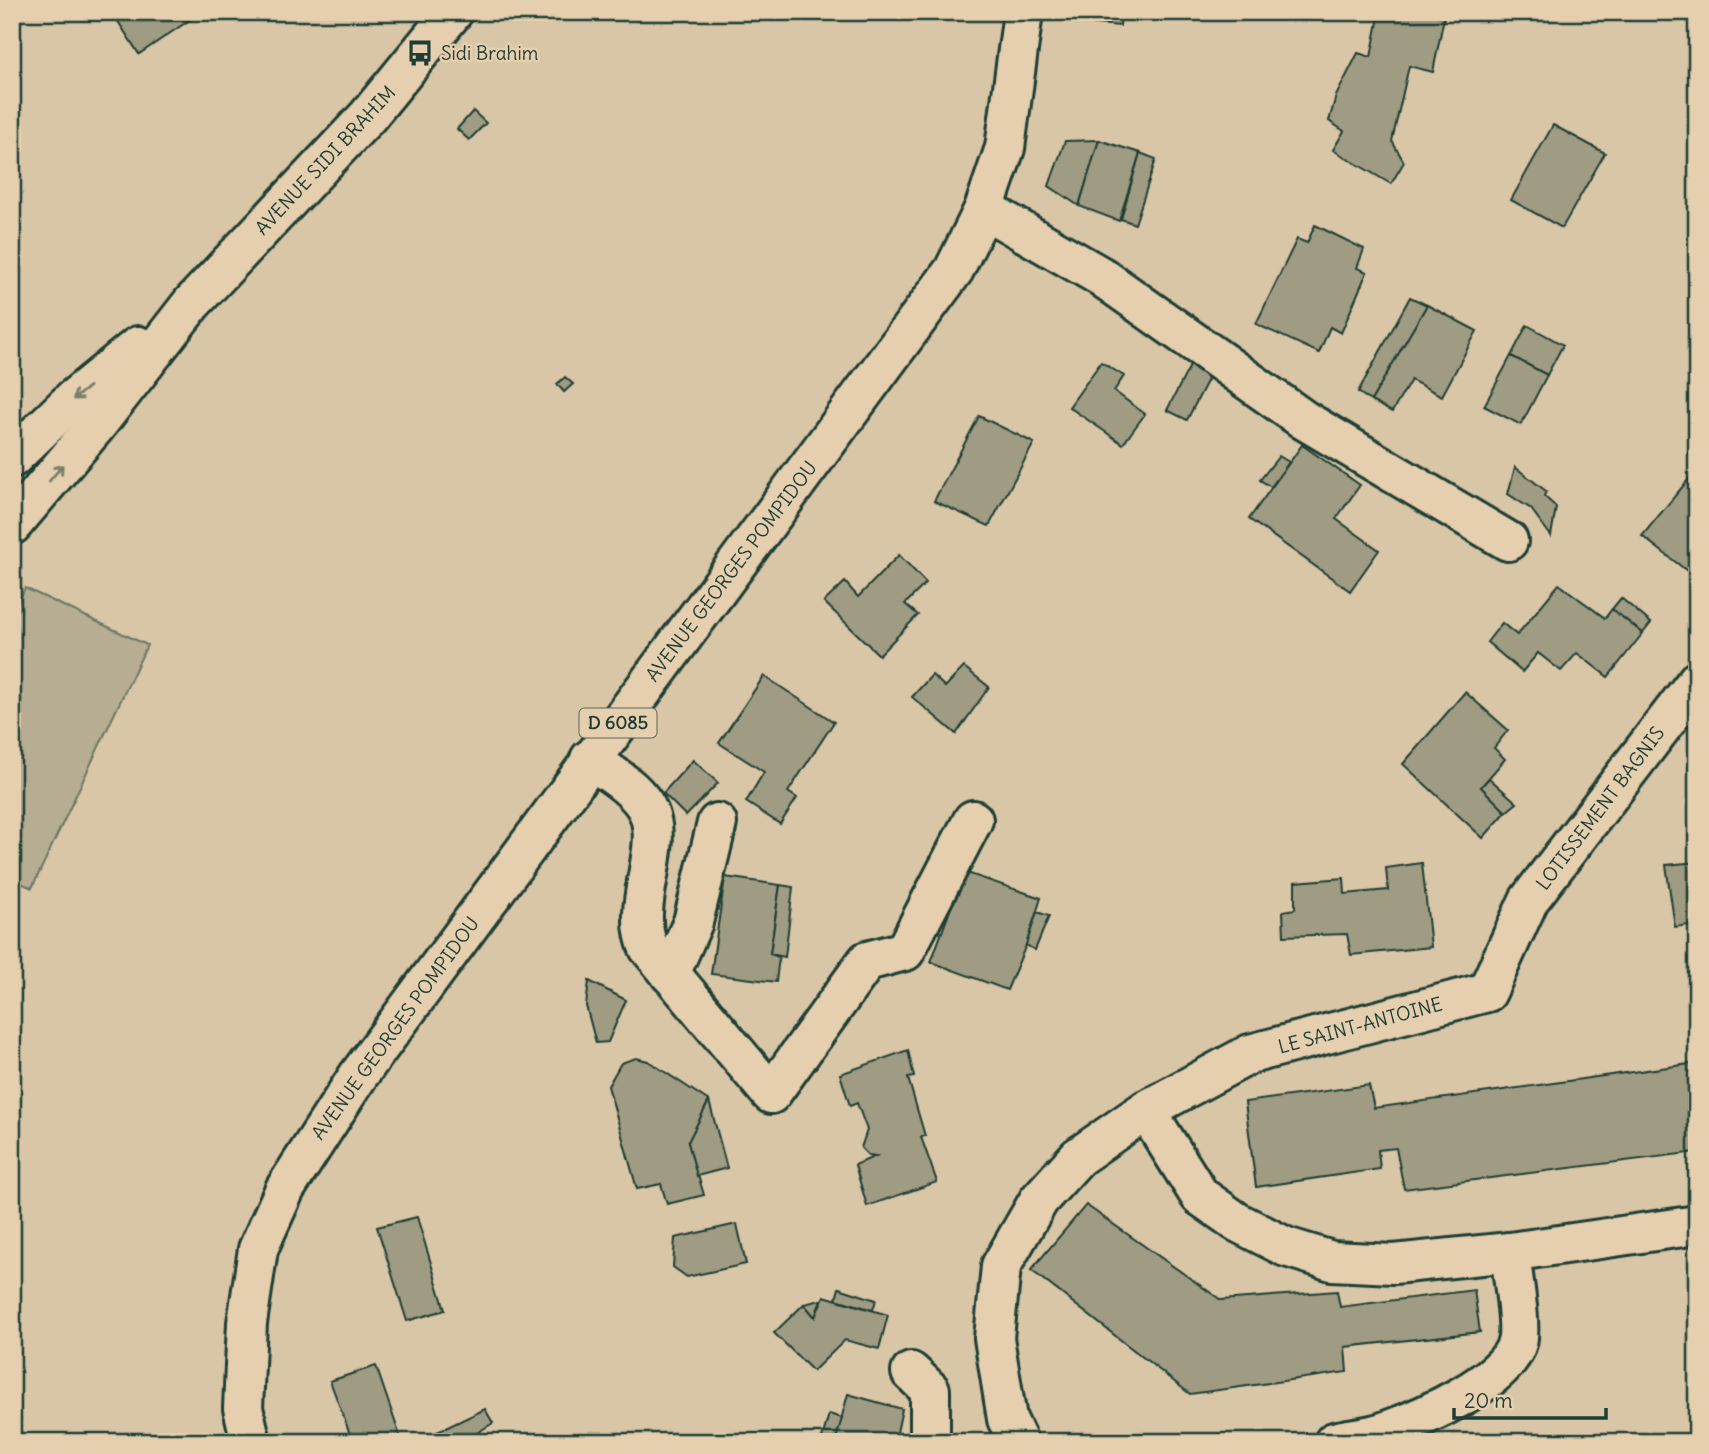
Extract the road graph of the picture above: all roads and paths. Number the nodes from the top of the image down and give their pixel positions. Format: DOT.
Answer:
graph roads {
  1 [pos="453,12"];
  2 [pos="1023,12"];
  3 [pos="984,209"];
  4 [pos="192,303"];
  5 [pos="12,458"];
  6 [pos="12,524"];
  7 [pos="1508,541"];
  8 [pos="1697,681"];
  9 [pos="590,759"];
  10 [pos="973,820"];
  11 [pos="717,823"];
  12 [pos="1530,901"];
  13 [pos="670,974"];
  14 [pos="1146,1110"];
  15 [pos="1697,1225"];
  16 [pos="1510,1252"];
  17 [pos="911,1372"];
  18 [pos="251,1442"];
  19 [pos="930,1442"];
  20 [pos="1018,1442"];
  21 [pos="1334,1442"];
  1 -- 4 [label="street, AVENUE SIDI BRAHIM"];
  2 -- 3 [label="street, AVENUE GEORGES POMPIDOU / D 6085"];
  3 -- 7 [label="street"];
  3 -- 9 [label="street, AVENUE GEORGES POMPIDOU / D 6085"];
  4 -- 5 [label="street, AVENUE SIDI BRAHIM, one-way"];
  6 -- 4 [label="street, AVENUE SIDI BRAHIM, one-way"];
  8 -- 12 [label="street, LOTISSEMENT BAGNIS"];
  9 -- 13 [label="street"];
  9 -- 18 [label="street, AVENUE GEORGES POMPIDOU / D 6085"];
  10 -- 13 [label="street"];
  11 -- 13 [label="street"];
  12 -- 14 [label="street, LE SAINT-ANTOINE"];
  14 -- 16 [label="street"];
  14 -- 20 [label="street, LE SAINT-ANTOINE"];
  15 -- 16 [label="street"];
  16 -- 21 [label="street"];
  17 -- 19 [label="street"];
}
